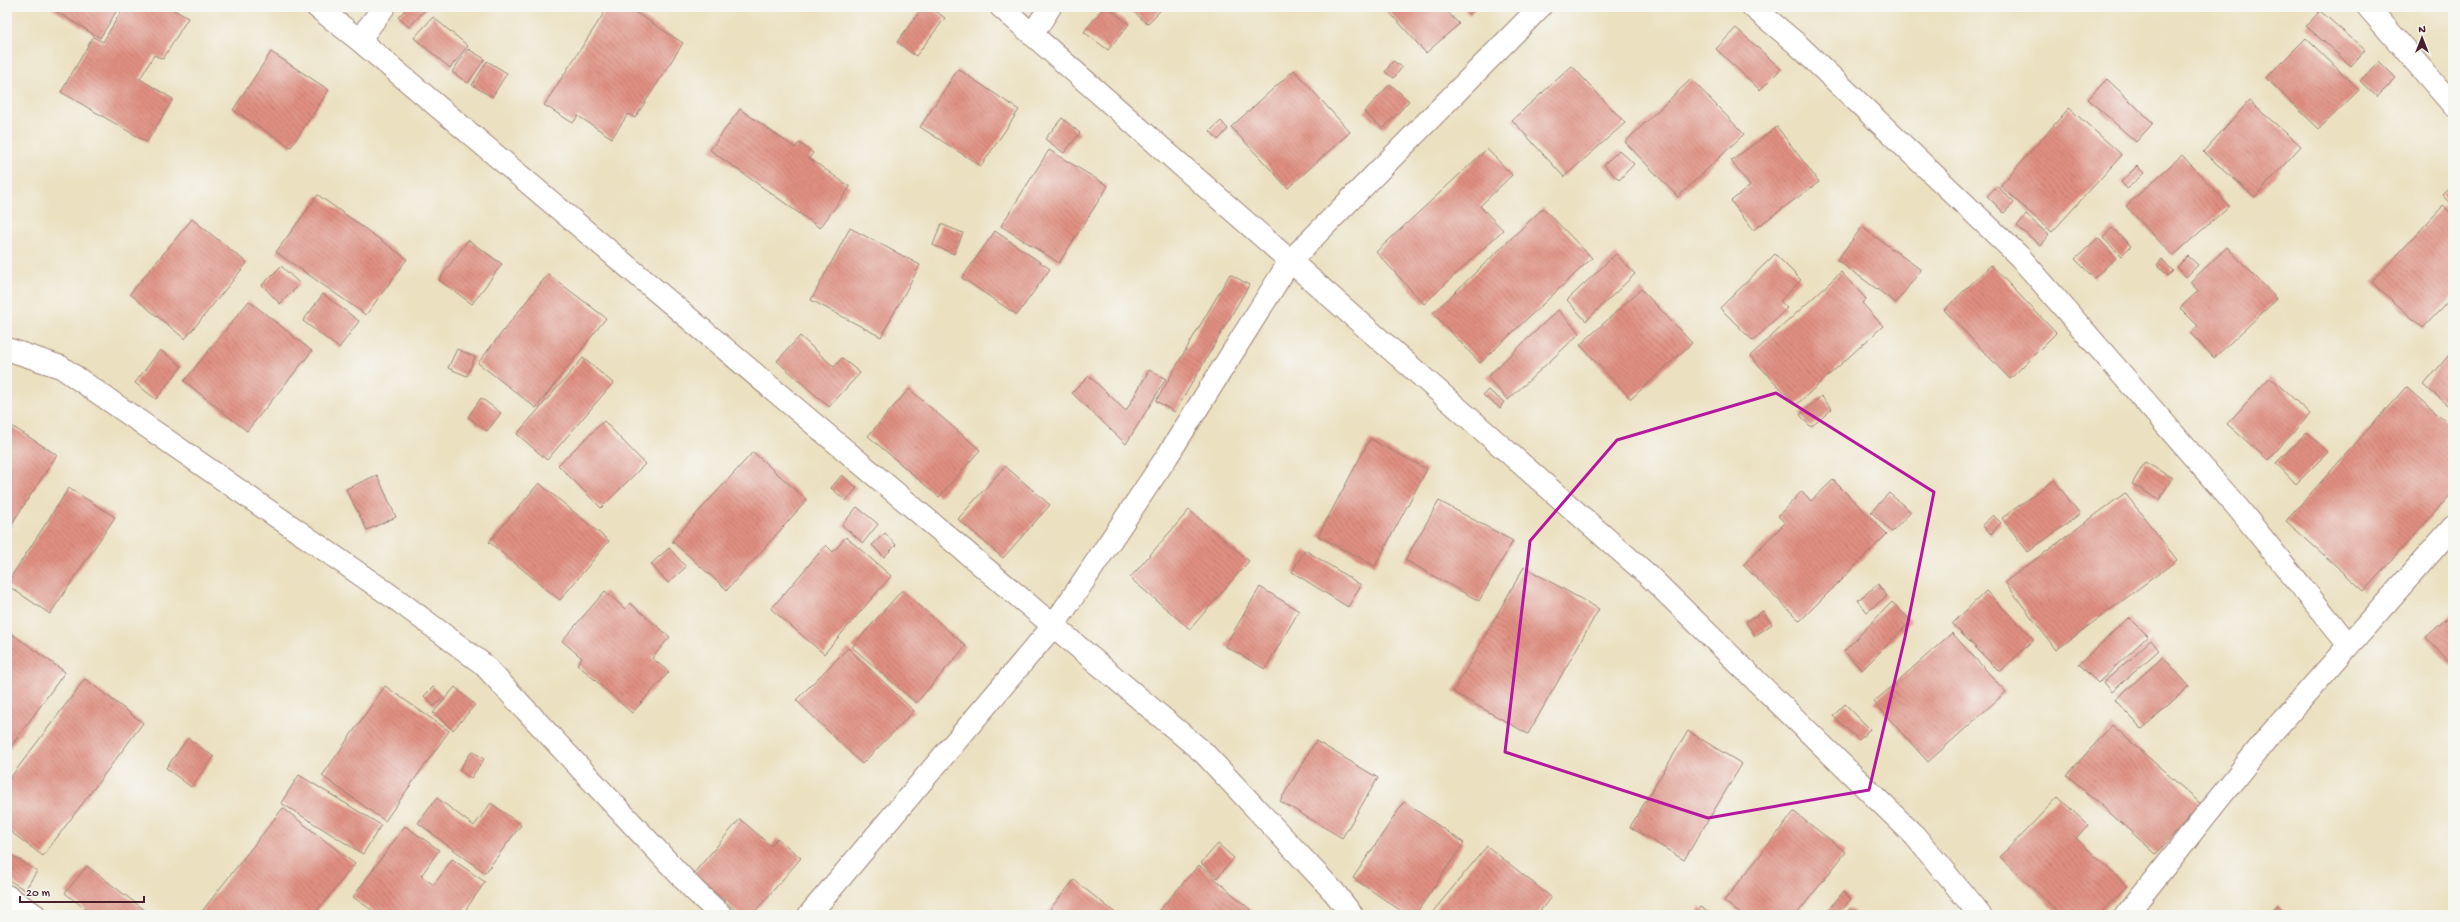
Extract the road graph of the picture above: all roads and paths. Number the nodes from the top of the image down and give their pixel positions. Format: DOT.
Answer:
graph roads {
  1 [pos="317,7"];
  2 [pos="384,7"];
  3 [pos="1001,7"];
  4 [pos="1050,7"];
  5 [pos="1540,7"];
  6 [pos="1753,7"];
  7 [pos="2368,7"];
  8 [pos="1032,35"];
  9 [pos="359,40"];
  10 [pos="2453,105"];
  11 [pos="1290,261"];
  12 [pos="7,349"];
  13 [pos="2453,527"];
  14 [pos="1054,625"];
  15 [pos="2348,644"];
  16 [pos="7,896"];
  17 [pos="35,915"];
  18 [pos="721,915"];
  19 [pos="809,915"];
  20 [pos="1352,915"];
  21 [pos="1980,915"];
  22 [pos="2126,915"];
  1 -- 9 [label="street"];
  2 -- 9 [label="street"];
  3 -- 8 [label="street"];
  4 -- 8 [label="street"];
  5 -- 11 [label="street"];
  6 -- 15 [label="street"];
  7 -- 10 [label="street"];
  8 -- 11 [label="street"];
  9 -- 14 [label="street"];
  11 -- 14 [label="street"];
  11 -- 21 [label="street"];
  12 -- 18 [label="street"];
  13 -- 15 [label="street"];
  14 -- 19 [label="street"];
  14 -- 20 [label="street"];
  15 -- 22 [label="street"];
  16 -- 17 [label="street"];
}
